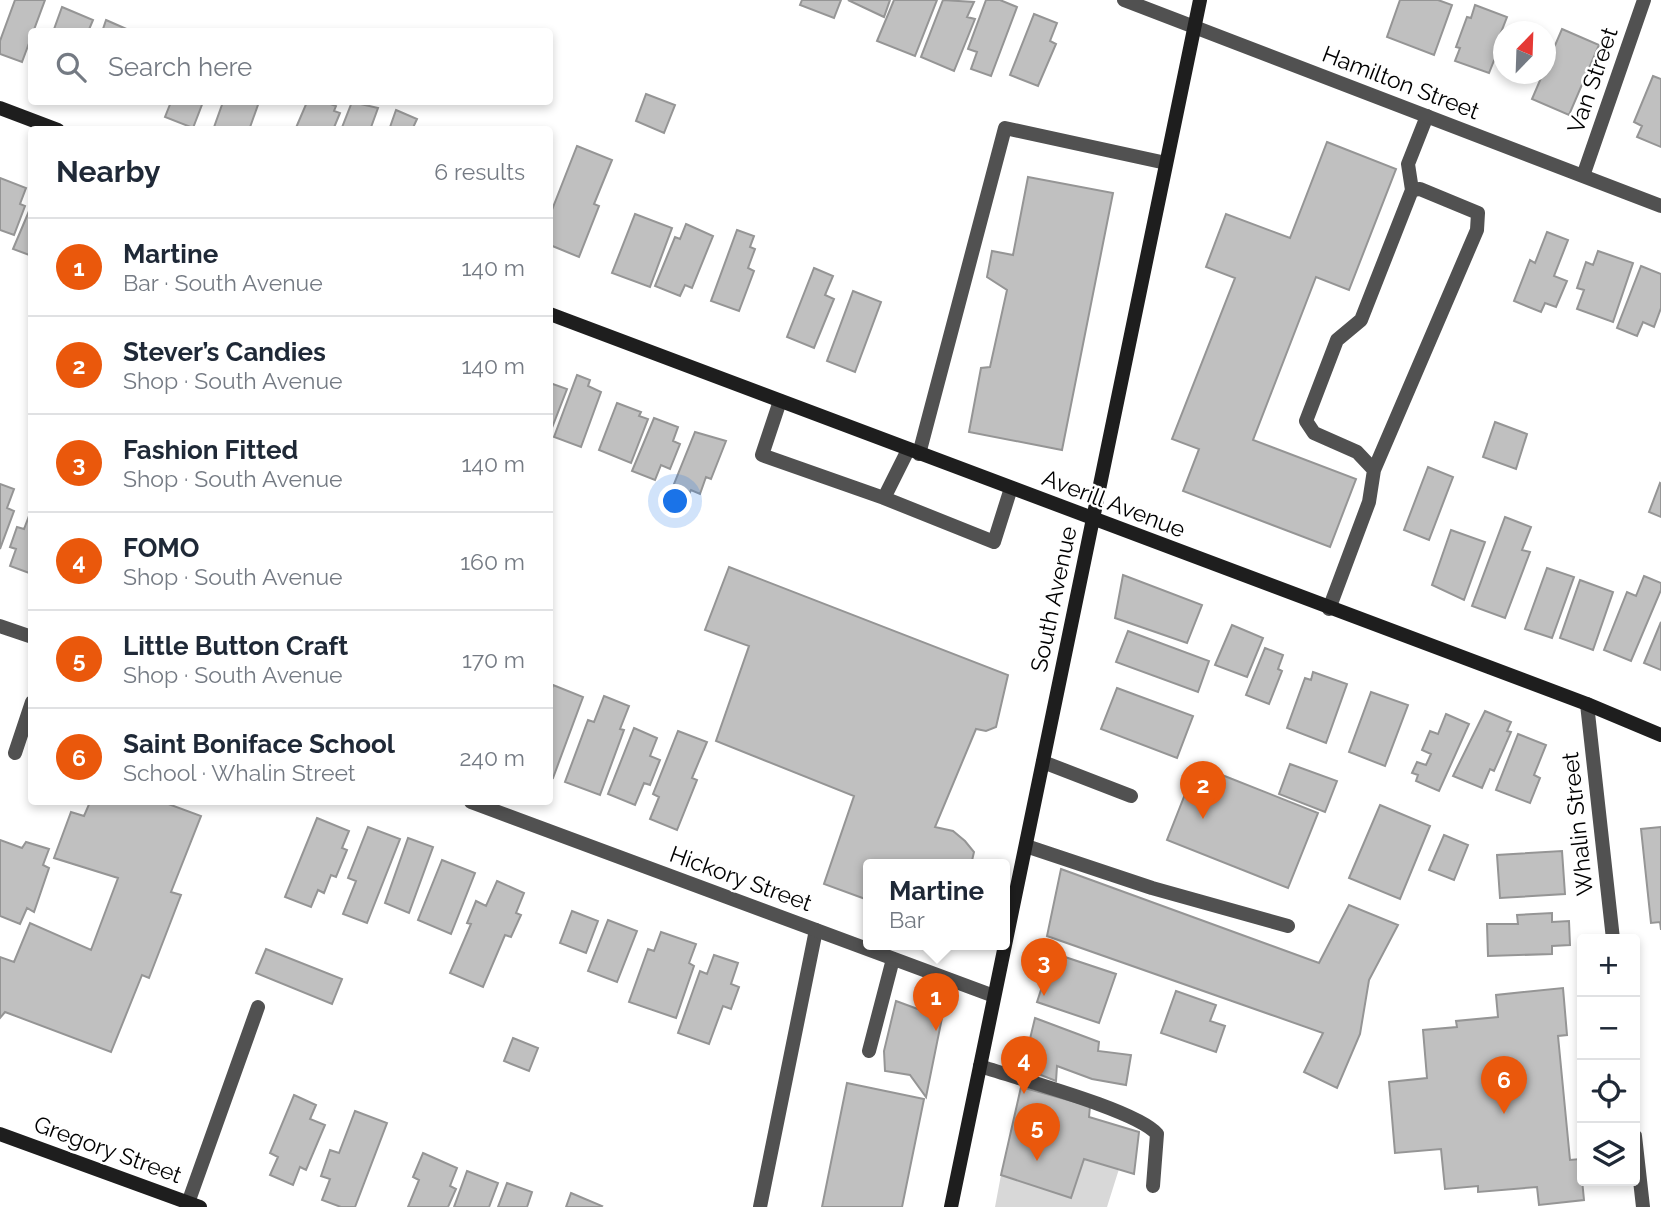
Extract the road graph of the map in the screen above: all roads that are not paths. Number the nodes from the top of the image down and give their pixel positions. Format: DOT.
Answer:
graph roads {
  1 [pos="1124,0"];
  2 [pos="1200,0"];
  3 [pos="1644,0"];
  4 [pos="1194,27"];
  5 [pos="0,108"];
  6 [pos="1427,116"];
  7 [pos="47,126"];
  8 [pos="1166,163"];
  9 [pos="1583,176"];
  10 [pos="1412,190"];
  11 [pos="1661,206"];
  12 [pos="553,315"];
  13 [pos="780,401"];
  14 [pos="913,452"];
  15 [pos="1374,470"];
  16 [pos="1011,488"];
  17 [pos="884,498"];
  18 [pos="1093,519"];
  19 [pos="1329,609"];
  20 [pos="0,626"];
  21 [pos="28,636"];
  22 [pos="1587,704"];
  23 [pos="28,714"];
  24 [pos="1661,735"];
  25 [pos="15,753"];
  26 [pos="1043,762"];
  27 [pos="1131,796"];
  28 [pos="479,805"];
  29 [pos="1026,846"];
  30 [pos="1010,921"];
  31 [pos="1288,926"];
  32 [pos="816,930"];
  33 [pos="1612,934"];
  34 [pos="863,948"];
  35 [pos="869,950"];
  36 [pos="1004,950"];
  37 [pos="893,959"];
  38 [pos="994,996"];
  39 [pos="258,1007"];
  40 [pos="869,1051"];
  41 [pos="980,1066"];
  42 [pos="0,1135"];
  43 [pos="1640,1180"];
  44 [pos="1153,1186"];
  45 [pos="194,1205"];
  46 [pos="760,1207"];
  47 [pos="951,1207"];
  48 [pos="1643,1207"];
  1 -- 4 [label="street, Hamilton Street"];
  2 -- 4 [label="street, South Avenue"];
  3 -- 9 [label="street, Van Street"];
  4 -- 6 [label="street, Hamilton Street"];
  4 -- 8 [label="street, South Avenue"];
  5 -- 7 [label="street"];
  6 -- 9 [label="street, Hamilton Street"];
  6 -- 10 [label="street"];
  8 -- 14 [label="street"];
  8 -- 18 [label="street, South Avenue"];
  9 -- 11 [label="street, Hamilton Street"];
  10 -- 15 [label="street"];
  10 -- 15 [label="street"];
  12 -- 13 [label="street, Averill Avenue"];
  13 -- 14 [label="street, Averill Avenue"];
  13 -- 17 [label="street"];
  14 -- 16 [label="street, Averill Avenue"];
  14 -- 17 [label="street"];
  15 -- 19 [label="street"];
  16 -- 17 [label="street"];
  16 -- 18 [label="street, Averill Avenue"];
  18 -- 19 [label="street, Averill Avenue"];
  18 -- 26 [label="street, South Avenue"];
  19 -- 22 [label="street, Averill Avenue"];
  20 -- 21 [label="street"];
  22 -- 24 [label="street, Averill Avenue"];
  22 -- 33 [label="street, Whalin Street"];
  23 -- 25 [label="street"];
  26 -- 27 [label="street"];
  26 -- 29 [label="street, South Avenue"];
  28 -- 32 [label="street, Hickory Street"];
  29 -- 30 [label="street, South Avenue"];
  29 -- 31 [label="street"];
  32 -- 34 [label="street, Hickory Street"];
  32 -- 46 [label="street"];
  35 -- 37 [label="street, Hickory Street"];
  36 -- 38 [label="street, South Avenue"];
  37 -- 38 [label="street, Hickory Street"];
  37 -- 40 [label="street"];
  38 -- 41 [label="street, South Avenue"];
  39 -- 45 [label="street"];
  41 -- 44 [label="street"];
  41 -- 47 [label="street, South Avenue"];
  42 -- 45 [label="street, Gregory Street"];
  43 -- 48 [label="street"];
}
